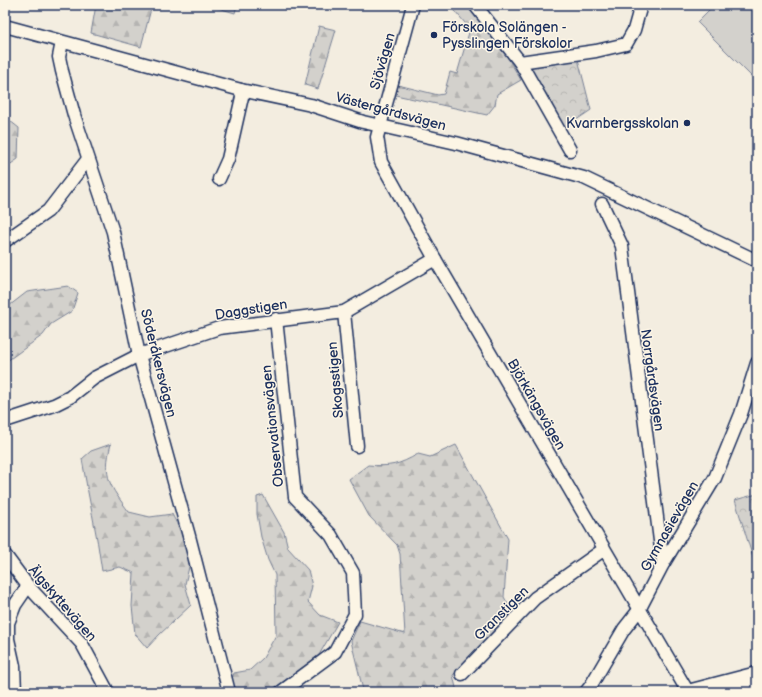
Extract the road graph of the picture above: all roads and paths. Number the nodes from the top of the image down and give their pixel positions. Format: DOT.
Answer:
graph roads {
  1 [pos="413,5"];
  2 [pos="641,5"];
  3 [pos="478,6"];
  4 [pos="5,26"];
  5 [pos="62,42"];
  6 [pos="520,62"];
  7 [pos="241,90"];
  8 [pos="379,125"];
  9 [pos="570,150"];
  10 [pos="88,159"];
  11 [pos="219,179"];
  12 [pos="602,204"];
  13 [pos="5,240"];
  14 [pos="435,259"];
  15 [pos="757,261"];
  16 [pos="344,312"];
  17 [pos="276,319"];
  18 [pos="139,355"];
  19 [pos="757,363"];
  20 [pos="5,421"];
  21 [pos="357,446"];
  22 [pos="603,550"];
  23 [pos="5,555"];
  24 [pos="663,564"];
  25 [pos="28,586"];
  26 [pos="639,610"];
  27 [pos="462,674"];
  28 [pos="757,675"];
  29 [pos="757,690"];
  30 [pos="15,692"];
  31 [pos="108,692"];
  32 [pos="229,692"];
  33 [pos="281,692"];
  34 [pos="586,692"];
  35 [pos="688,692"];
  36 [pos="692,692"];
  37 [pos="748,692"];
  1 -- 8 [label="street, Sjövägen"];
  2 -- 6 [label="street"];
  3 -- 6 [label="street"];
  4 -- 5 [label="street, Västergårdsvägen"];
  5 -- 7 [label="street, Västergårdsvägen"];
  5 -- 10 [label="street, Söderåkersvägen"];
  6 -- 9 [label="street"];
  7 -- 8 [label="street, Västergårdsvägen"];
  7 -- 11 [label="street"];
  8 -- 14 [label="street, Björkängsvägen"];
  8 -- 15 [label="street, Västergårdsvägen"];
  10 -- 13 [label="street"];
  10 -- 18 [label="street, Söderåkersvägen"];
  12 -- 24 [label="street, Norrgårdsvägen"];
  14 -- 16 [label="street, Daggstigen"];
  14 -- 22 [label="street, Björkängsvägen"];
  16 -- 17 [label="street, Daggstigen"];
  16 -- 21 [label="street, Skogsstigen"];
  17 -- 18 [label="street, Daggstigen"];
  17 -- 33 [label="street, Observationsvägen"];
  18 -- 20 [label="street, Daggstigen"];
  18 -- 32 [label="street, Söderåkersvägen"];
  19 -- 24 [label="street, Gymnasievägen"];
  22 -- 26 [label="street, Björkängsvägen"];
  22 -- 27 [label="street, Granstigen"];
  23 -- 25 [label="street, Älgskyttevägen"];
  24 -- 26 [label="street, Gymnasievägen"];
  25 -- 30 [label="street"];
  25 -- 31 [label="street, Älgskyttevägen"];
  26 -- 34 [label="street, Gymnasievägen"];
  26 -- 35 [label="street, Björkängsvägen"];
  28 -- 36 [label="main road"];
  29 -- 37 [label="main road"];
}
